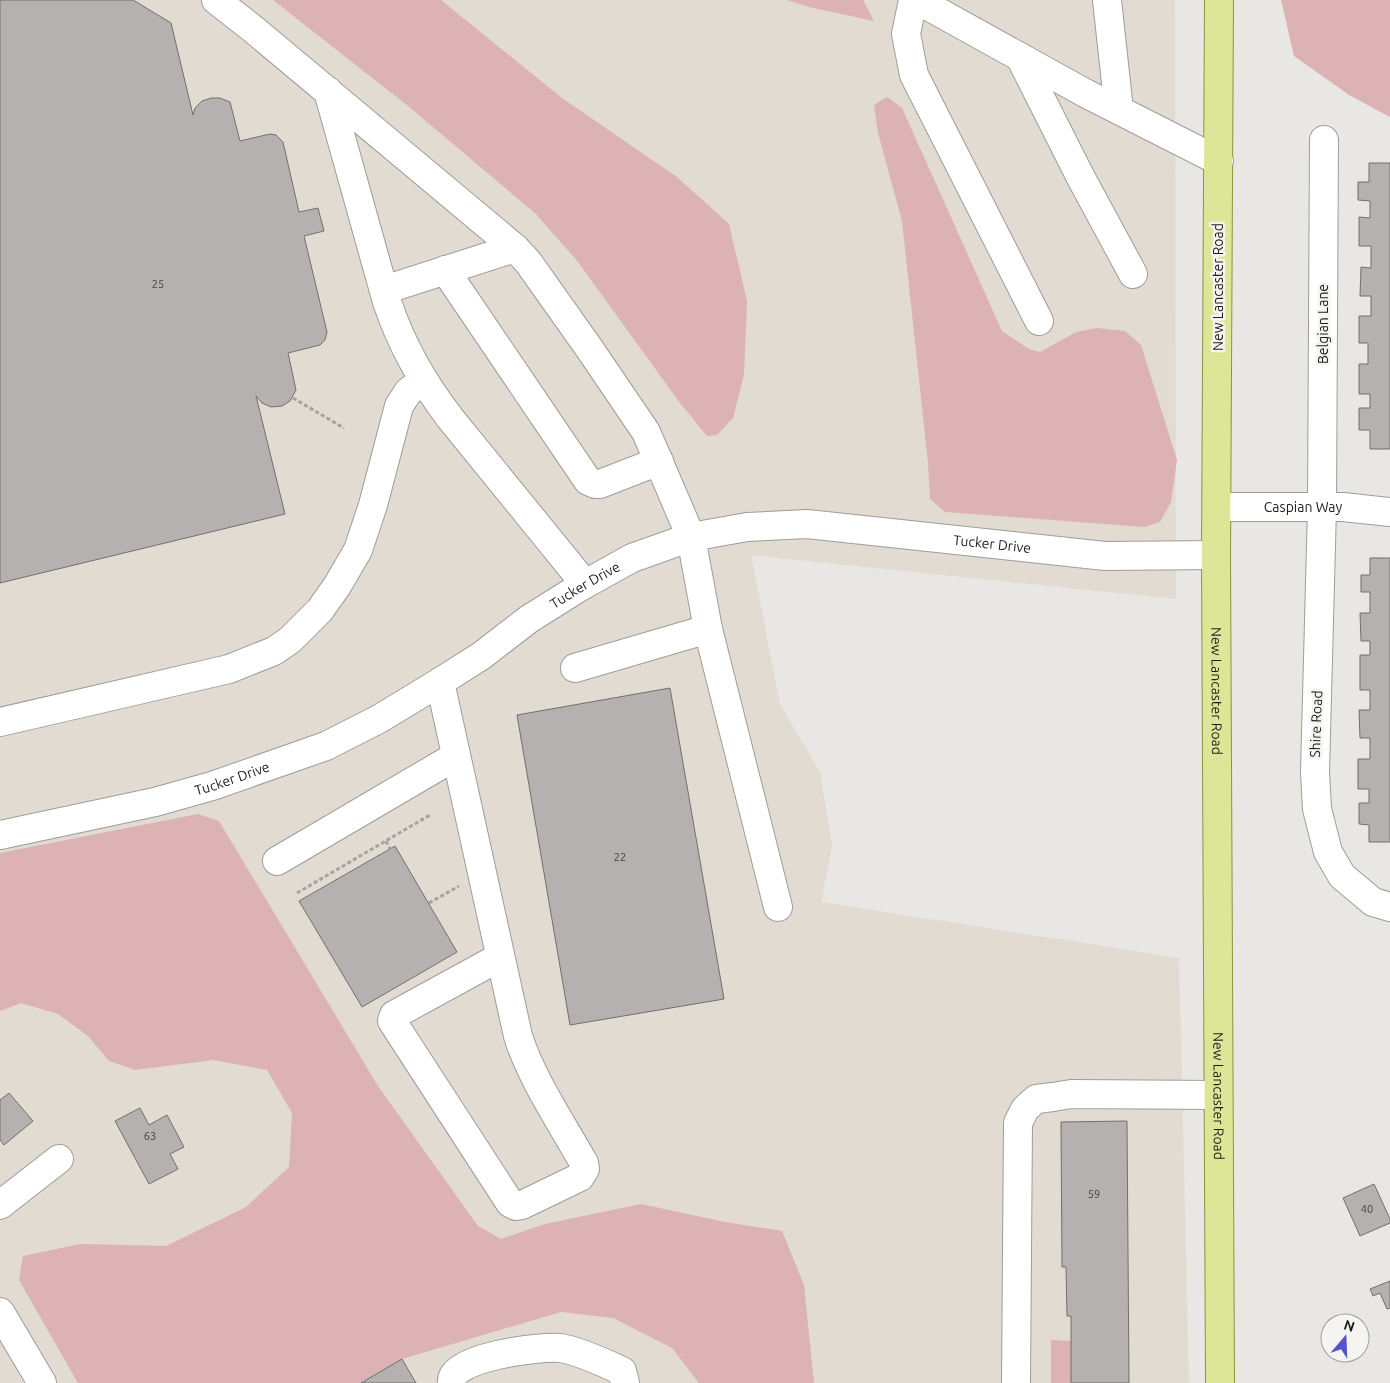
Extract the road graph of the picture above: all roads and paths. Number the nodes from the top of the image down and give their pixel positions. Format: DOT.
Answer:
graph roads {
  1 [pos="216,0"];
  2 [pos="913,0"];
  3 [pos="917,0"];
  4 [pos="1107,0"];
  5 [pos="1218,0"];
  6 [pos="1020,57"];
  7 [pos="328,92"];
  8 [pos="1119,110"];
  9 [pos="1324,140"];
  10 [pos="1218,161"];
  11 [pos="515,248"];
  12 [pos="445,270"];
  13 [pos="1133,274"];
  14 [pos="384,290"];
  15 [pos="1039,321"];
  16 [pos="423,380"];
  17 [pos="292,398"];
  18 [pos="344,428"];
  19 [pos="659,461"];
  20 [pos="1217,506"];
  21 [pos="1322,508"];
  22 [pos="1390,512"];
  23 [pos="691,537"];
  24 [pos="1216,555"];
  25 [pos="585,584"];
  26 [pos="708,629"];
  27 [pos="574,668"];
  28 [pos="440,682"];
  29 [pos="0,722"];
  30 [pos="456,756"];
  31 [pos="430,815"];
  32 [pos="0,834"];
  33 [pos="386,841"];
  34 [pos="390,848"];
  35 [pos="277,861"];
  36 [pos="297,893"];
  37 [pos="1390,906"];
  38 [pos="778,907"];
  39 [pos="500,957"];
  40 [pos="1218,1095"];
  41 [pos="59,1159"];
  42 [pos="0,1205"];
  43 [pos="0,1312"];
  44 [pos="10,1344"];
  45 [pos="42,1383"];
  46 [pos="452,1383"];
  47 [pos="625,1383"];
  48 [pos="1016,1383"];
  49 [pos="1220,1383"];
  1 -- 7 [label="street"];
  2 -- 15 [label="street"];
  3 -- 6 [label="street"];
  4 -- 8 [label="street"];
  5 -- 10 [label="main road, New Lancaster Road"];
  6 -- 8 [label="street"];
  6 -- 13 [label="street"];
  7 -- 11 [label="street"];
  7 -- 14 [label="street"];
  8 -- 10 [label="street"];
  9 -- 21 [label="street, Belgian Lane"];
  10 -- 20 [label="main road, New Lancaster Road"];
  11 -- 12 [label="street"];
  11 -- 19 [label="street"];
  12 -- 14 [label="street"];
  12 -- 19 [label="street"];
  14 -- 16 [label="street"];
  16 -- 25 [label="street"];
  16 -- 29 [label="street"];
  17 -- 18 [label="path"];
  19 -- 23 [label="street"];
  20 -- 21 [label="street, Caspian Way"];
  20 -- 24 [label="main road, New Lancaster Road"];
  21 -- 22 [label="street, Caspian Way"];
  21 -- 37 [label="street, Shire Road"];
  23 -- 24 [label="street, Tucker Drive"];
  23 -- 25 [label="street, Tucker Drive"];
  23 -- 26 [label="street"];
  24 -- 40 [label="main road, New Lancaster Road"];
  25 -- 28 [label="street, Tucker Drive"];
  26 -- 27 [label="street"];
  26 -- 38 [label="street"];
  28 -- 30 [label="street"];
  28 -- 32 [label="street, Tucker Drive"];
  30 -- 35 [label="street"];
  30 -- 39 [label="street"];
  31 -- 33 [label="path"];
  33 -- 34 [label="path"];
  33 -- 36 [label="path"];
  39 -- 39 [label="street"];
  40 -- 48 [label="street"];
  40 -- 49 [label="main road, New Lancaster Road"];
  41 -- 42 [label="street"];
  43 -- 44 [label="street"];
  44 -- 45 [label="street"];
  46 -- 47 [label="street"];
}
